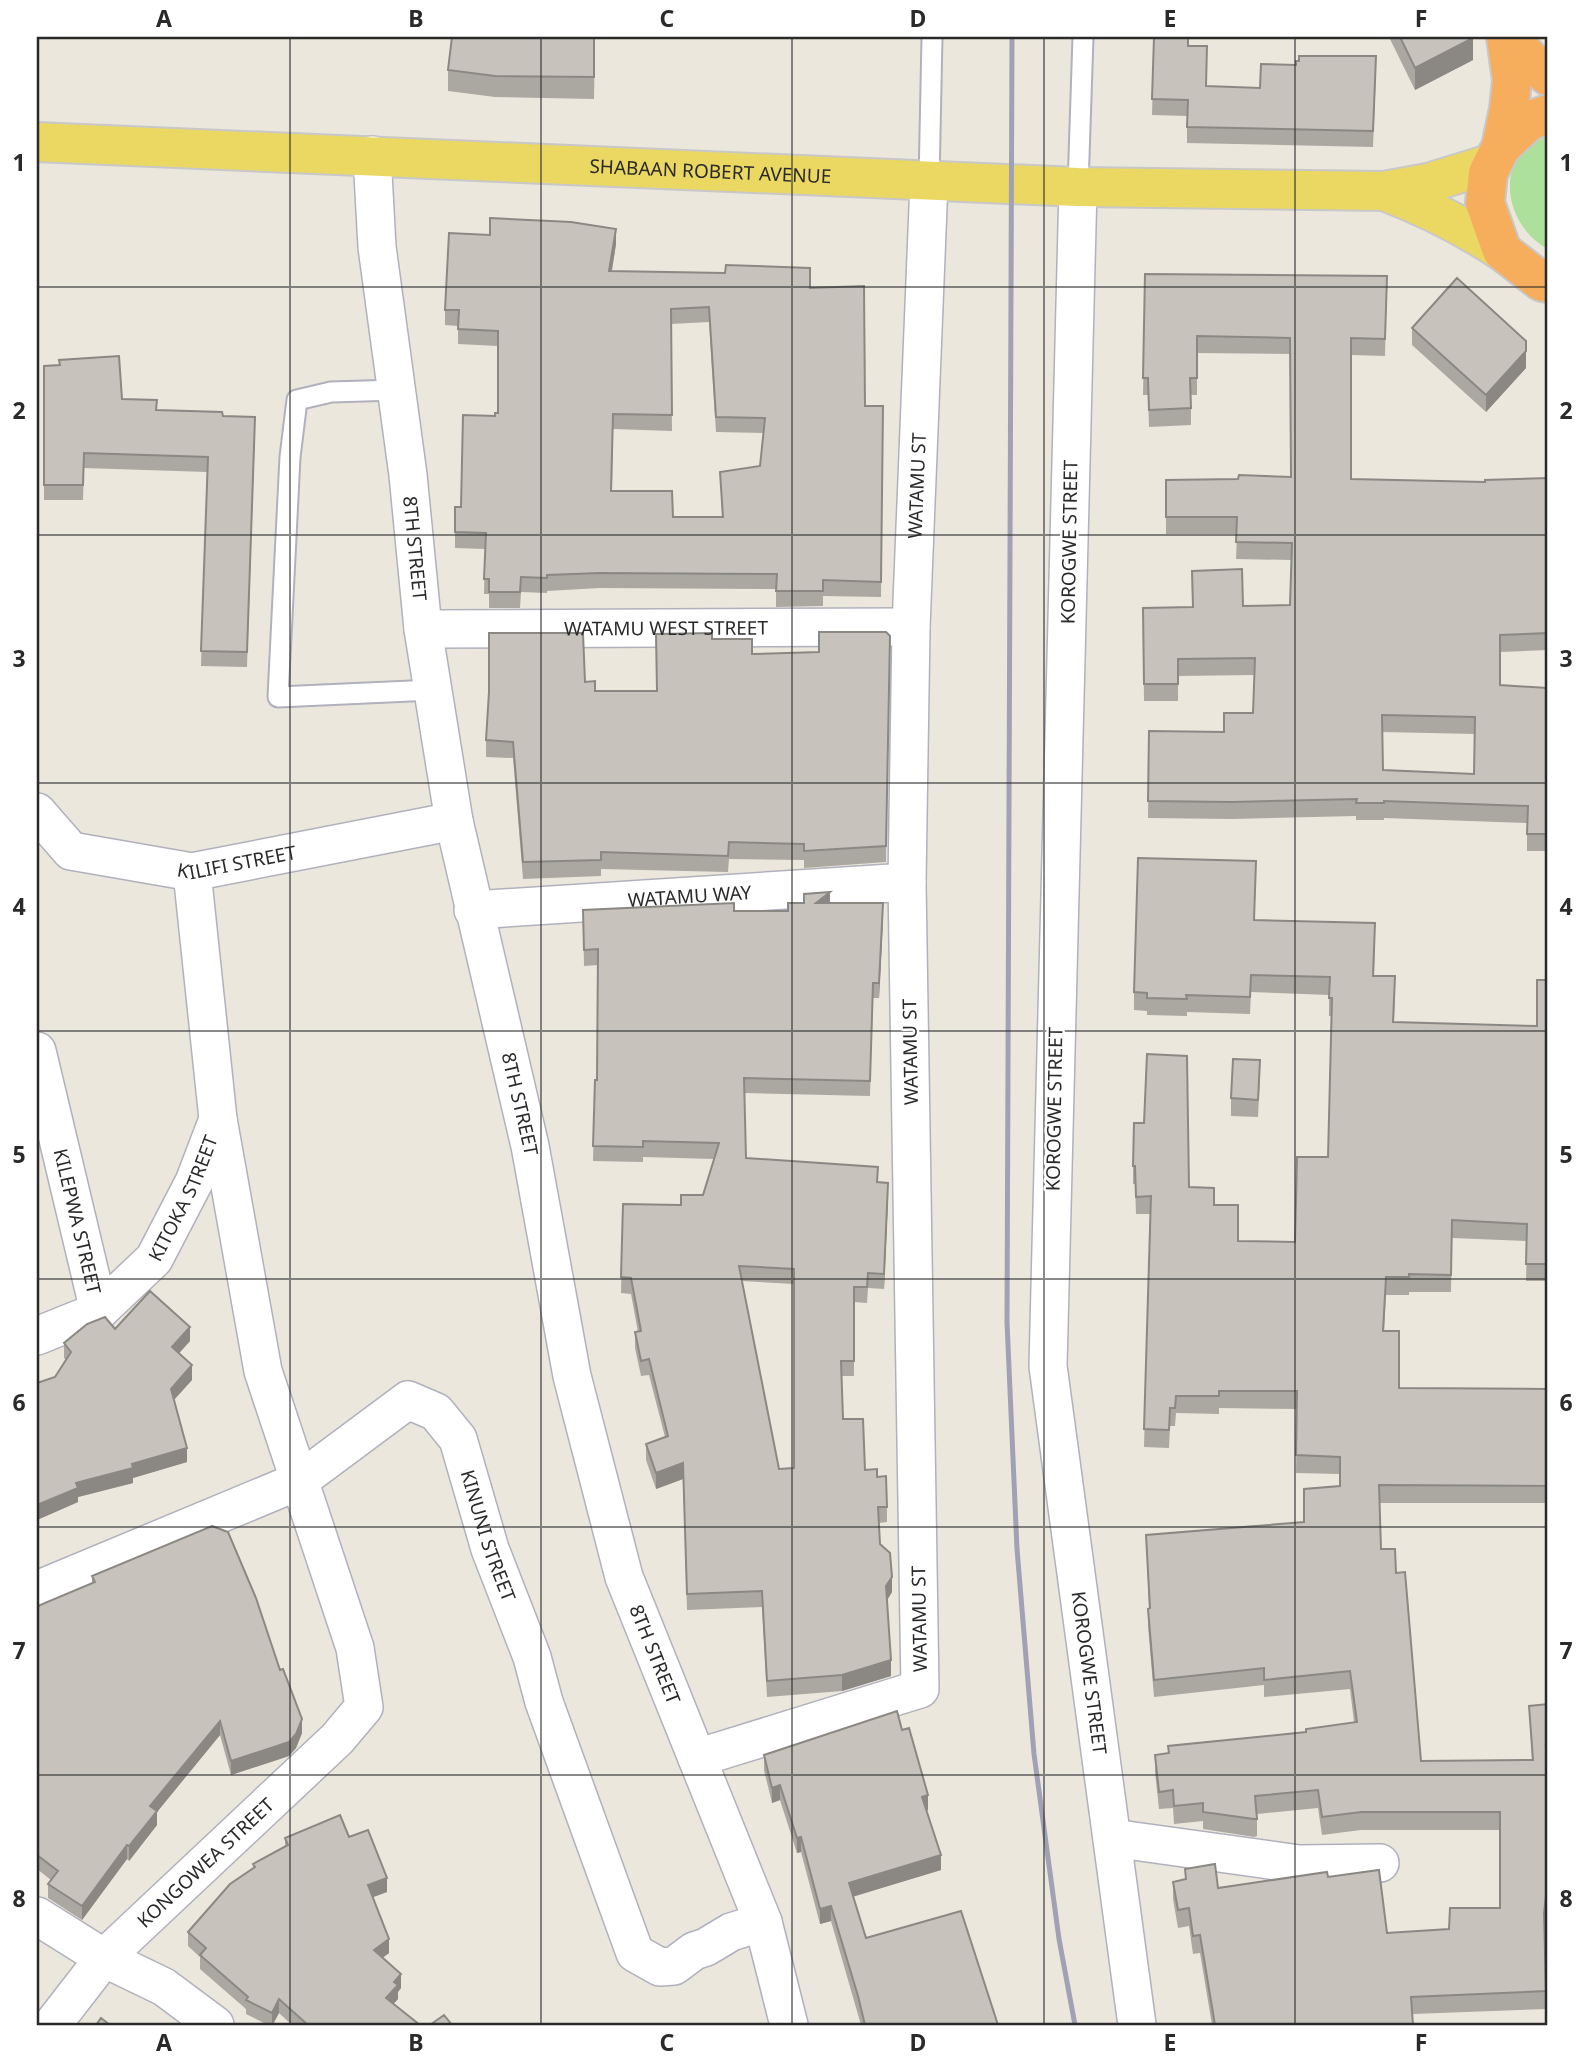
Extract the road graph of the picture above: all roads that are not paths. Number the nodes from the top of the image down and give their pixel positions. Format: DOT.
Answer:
graph roads {
  1 [pos="932,37"];
  2 [pos="1083,37"];
  3 [pos="1508,37"];
  4 [pos="1548,76"];
  5 [pos="1548,114"];
  6 [pos="37,142"];
  7 [pos="372,155"];
  8 [pos="1497,155"];
  9 [pos="929,182"];
  10 [pos="1078,187"];
  11 [pos="1384,191"];
  12 [pos="1502,251"];
  13 [pos="1546,285"];
  14 [pos="397,390"];
  15 [pos="911,626"];
  16 [pos="423,629"];
  17 [pos="433,690"];
  18 [pos="37,812"];
  19 [pos="454,821"];
  20 [pos="192,872"];
  21 [pos="907,881"];
  22 [pos="473,910"];
  23 [pos="37,1051"];
  24 [pos="218,1119"];
  25 [pos="99,1311"];
  26 [pos="37,1336"];
  27 [pos="299,1481"];
  28 [pos="37,1590"];
  29 [pos="697,1758"];
  30 [pos="1112,1838"];
  31 [pos="1380,1864"];
  32 [pos="37,1916"];
  33 [pos="763,1922"];
  34 [pos="104,1958"];
  35 [pos="52,2025"];
  36 [pos="215,2025"];
  37 [pos="789,2025"];
  38 [pos="1137,2025"];
  1 -- 9 [label="lane"];
  2 -- 10 [label="lane"];
  3 -- 4 [label="highway"];
  3 -- 8 [label="highway"];
  5 -- 8 [label="highway"];
  6 -- 7 [label="main road, SHABAAN ROBERT AVENUE"];
  7 -- 9 [label="main road, SHABAAN ROBERT AVENUE"];
  7 -- 14 [label="street, 8TH STREET"];
  8 -- 11 [label="main road"];
  8 -- 12 [label="highway"];
  9 -- 10 [label="main road, SHABAAN ROBERT AVENUE"];
  9 -- 15 [label="street, WATAMU ST"];
  10 -- 11 [label="main road, SHABAAN ROBERT AVENUE"];
  10 -- 30 [label="street, KOROGWE STREET"];
  11 -- 12 [label="main road"];
  12 -- 13 [label="highway"];
  14 -- 16 [label="street, 8TH STREET"];
  14 -- 17 [label="lane"];
  15 -- 16 [label="street, WATAMU WEST STREET"];
  15 -- 21 [label="street, WATAMU ST"];
  16 -- 17 [label="street, 8TH STREET"];
  17 -- 19 [label="street, 8TH STREET"];
  18 -- 20 [label="street, KILIFI STREET"];
  19 -- 20 [label="street, KILIFI STREET"];
  19 -- 22 [label="street, 8TH STREET"];
  20 -- 24 [label="street, KITOKA STREET"];
  21 -- 22 [label="street, WATAMU WAY"];
  21 -- 29 [label="street, WATAMU ST"];
  22 -- 29 [label="street, 8TH STREET"];
  23 -- 25 [label="street, KILEPWA STREET"];
  24 -- 25 [label="street, KITOKA STREET"];
  24 -- 27 [label="street"];
  25 -- 26 [label="street, KITOKA STREET"];
  27 -- 28 [label="street, KINUNI STREET"];
  27 -- 33 [label="street, KINUNI STREET"];
  27 -- 34 [label="street, KONGOWEA STREET"];
  29 -- 33 [label="street, 8TH STREET"];
  30 -- 31 [label="street"];
  30 -- 38 [label="street, KOROGWE STREET"];
  32 -- 34 [label="street"];
  33 -- 37 [label="street, 8TH STREET"];
  34 -- 35 [label="street, KONGOWEA STREET"];
  34 -- 36 [label="street"];
}
